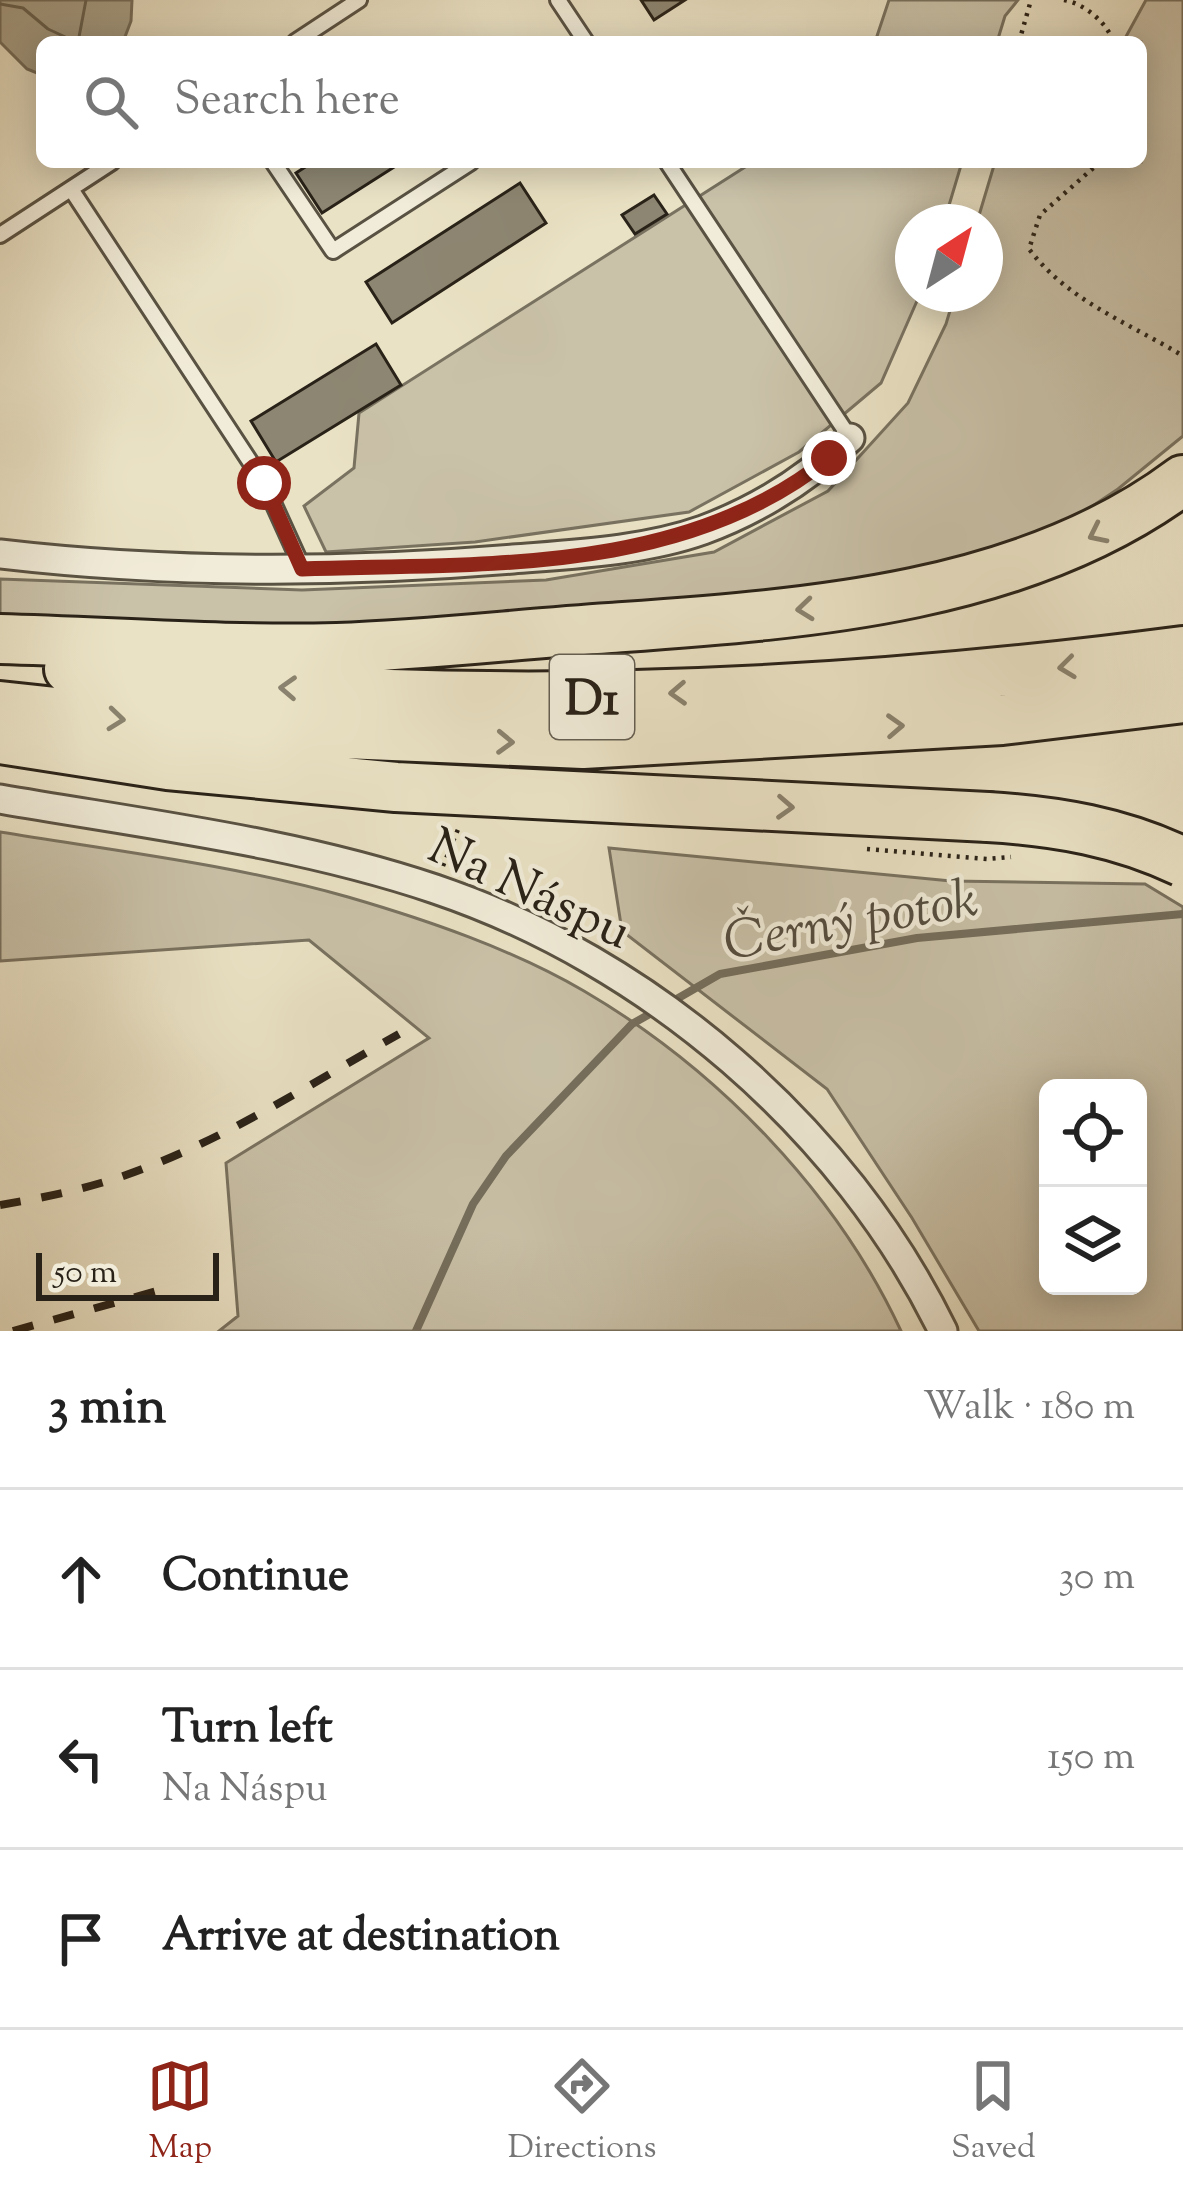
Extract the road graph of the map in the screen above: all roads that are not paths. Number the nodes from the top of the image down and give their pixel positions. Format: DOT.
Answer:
graph roads {
  1 [pos="359,0"];
  2 [pos="558,0"];
  3 [pos="304,36"];
  4 [pos="582,36"];
  5 [pos="103,168"];
  6 [pos="277,168"];
  7 [pos="462,168"];
  8 [pos="671,168"];
  9 [pos="71,189"];
  10 [pos="0,235"];
  11 [pos="850,438"];
  12 [pos="1183,480"];
  13 [pos="0,554"];
  14 [pos="302,569"];
  15 [pos="0,640"];
  16 [pos="1183,651"];
  17 [pos="0,660"];
  18 [pos="1183,698"];
  19 [pos="0,706"];
  20 [pos="0,739"];
  21 [pos="0,799"];
  22 [pos="1183,862"];
  23 [pos="943,1331"];
  1 -- 3 [label="lane"];
  2 -- 4 [label="lane"];
  5 -- 9 [label="lane"];
  6 -- 7 [label="lane"];
  8 -- 11 [label="lane"];
  9 -- 10 [label="lane"];
  9 -- 14 [label="lane"];
  11 -- 14 [label="street"];
  12 -- 15 [label="highway, D1, one-way"];
  13 -- 14 [label="street"];
  16 -- 17 [label="highway, D1, one-way"];
  19 -- 18 [label="highway, D1, one-way"];
  20 -- 22 [label="highway, D1, one-way, bridge"];
  21 -- 23 [label="street, Na Náspu"];
}
